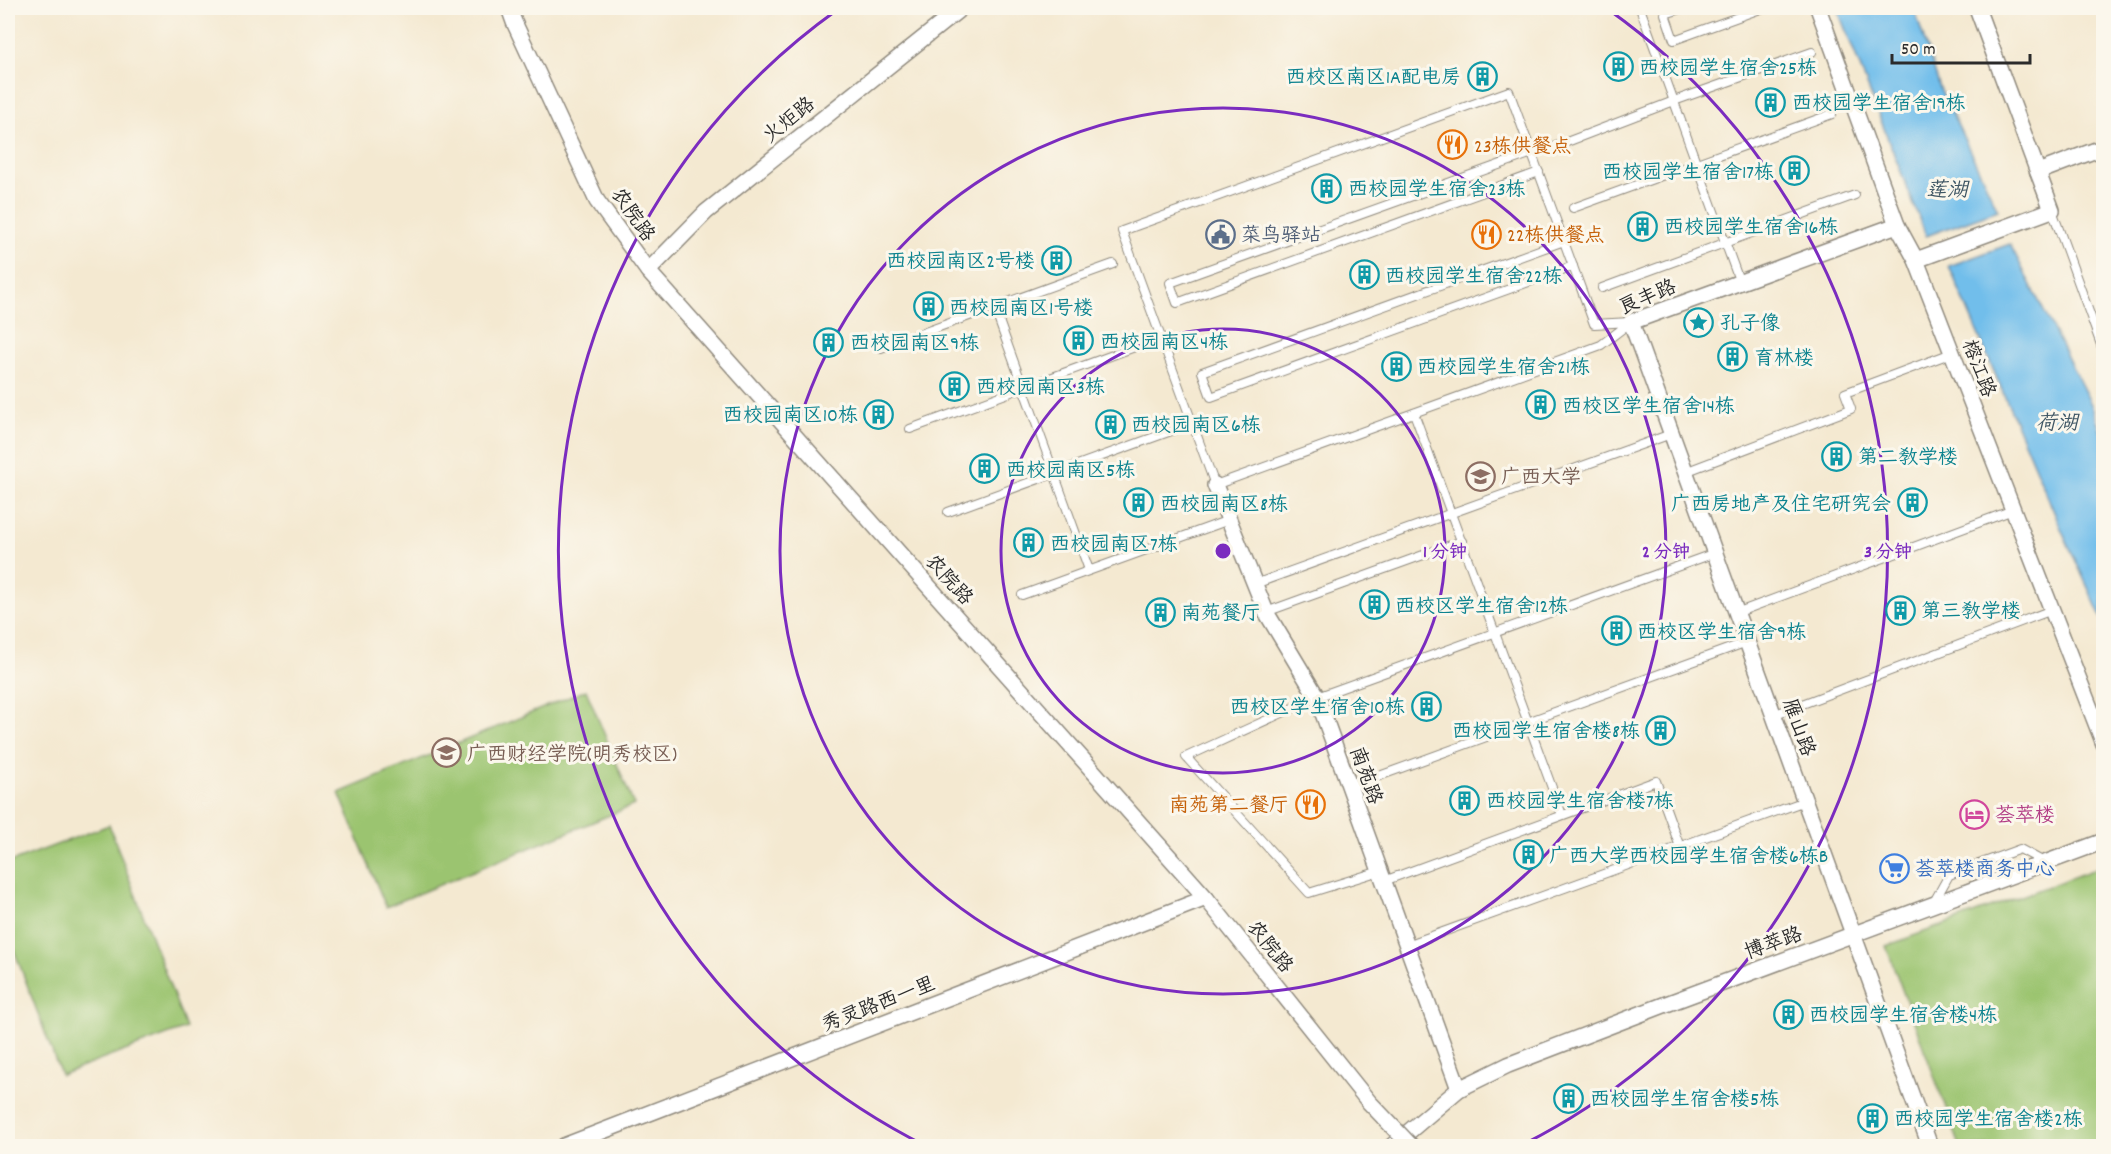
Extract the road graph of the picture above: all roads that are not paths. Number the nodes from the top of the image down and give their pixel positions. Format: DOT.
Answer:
graph roads {
  1 [pos="509,8"];
  2 [pos="961,8"];
  3 [pos="1640,8"];
  4 [pos="1684,8"];
  5 [pos="1763,8"];
  6 [pos="1818,8"];
  7 [pos="1977,8"];
  8 [pos="1812,52"];
  9 [pos="1674,101"];
  10 [pos="1832,114"];
  11 [pos="2103,147"];
  12 [pos="1551,148"];
  13 [pos="1532,153"];
  14 [pos="1696,162"];
  15 [pos="1539,172"];
  16 [pos="2038,172"];
  17 [pos="1855,195"];
  18 [pos="1574,208"];
  19 [pos="2052,210"];
  20 [pos="1897,225"];
  21 [pos="1564,241"];
  22 [pos="1725,243"];
  23 [pos="1916,260"];
  24 [pos="1113,264"];
  25 [pos="1573,266"];
  26 [pos="648,271"];
  27 [pos="1740,283"];
  28 [pos="1602,288"];
  29 [pos="994,307"];
  30 [pos="1631,322"];
  31 [pos="1143,344"];
  32 [pos="881,348"];
  33 [pos="1952,353"];
  34 [pos="2103,353"];
  35 [pos="1023,388"];
  36 [pos="1414,413"];
  37 [pos="910,429"];
  38 [pos="1174,430"];
  39 [pos="1671,434"];
  40 [pos="1685,472"];
  41 [pos="1054,474"];
  42 [pos="1215,485"];
  43 [pos="2013,510"];
  44 [pos="948,512"];
  45 [pos="1452,513"];
  46 [pos="1228,520"];
  47 [pos="1462,541"];
  48 [pos="1714,553"];
  49 [pos="1089,570"];
  50 [pos="1255,584"];
  51 [pos="1022,595"];
  52 [pos="2052,610"];
  53 [pos="1266,612"];
  54 [pos="1736,613"];
  55 [pos="1496,632"];
  56 [pos="1747,642"];
  57 [pos="1317,698"];
  58 [pos="1773,715"];
  59 [pos="1528,722"];
  60 [pos="2103,744"];
  61 [pos="1349,787"];
  62 [pos="1804,801"];
  63 [pos="1562,815"];
  64 [pos="2103,841"];
  65 [pos="1680,847"];
  66 [pos="2046,863"];
  67 [pos="1382,876"];
  68 [pos="1206,898"];
  69 [pos="1933,905"];
  70 [pos="1853,935"];
  71 [pos="1407,945"];
  72 [pos="1459,1089"];
  73 [pos="564,1146"];
  74 [pos="1392,1146"];
  75 [pos="1411,1146"];
  76 [pos="1930,1146"];
  1 -- 26 [label="street, 农院路"];
  2 -- 26 [label="street, 火炬路"];
  3 -- 9 [label="lane"];
  4 -- 5 [label="lane"];
  6 -- 20 [label="street, 榕江路"];
  7 -- 16 [label="street"];
  8 -- 9 [label="lane"];
  9 -- 12 [label="lane"];
  9 -- 14 [label="lane"];
  10 -- 14 [label="lane"];
  11 -- 16 [label="street"];
  13 -- 15 [label="lane"];
  13 -- 15 [label="lane"];
  13 -- 42 [label="lane"];
  14 -- 18 [label="lane"];
  14 -- 22 [label="lane"];
  15 -- 21 [label="lane"];
  16 -- 19 [label="street"];
  17 -- 22 [label="lane"];
  19 -- 23 [label="street"];
  19 -- 34 [label="lane"];
  20 -- 23 [label="street, 榕江路"];
  20 -- 27 [label="street, 良丰路"];
  21 -- 25 [label="lane"];
  21 -- 25 [label="lane"];
  22 -- 27 [label="lane"];
  22 -- 28 [label="lane"];
  23 -- 33 [label="street, 榕江路"];
  24 -- 29 [label="lane"];
  25 -- 30 [label="lane"];
  26 -- 68 [label="street, 农院路"];
  27 -- 30 [label="street, 良丰路"];
  29 -- 32 [label="lane"];
  29 -- 35 [label="lane"];
  30 -- 36 [label="lane, 良丰路"];
  30 -- 39 [label="street, 雁山路"];
  31 -- 35 [label="lane"];
  33 -- 40 [label="lane"];
  33 -- 43 [label="street, 榕江路"];
  35 -- 37 [label="lane"];
  35 -- 41 [label="lane"];
  36 -- 42 [label="lane, 良丰路"];
  36 -- 45 [label="lane"];
  38 -- 41 [label="lane"];
  39 -- 40 [label="street, 雁山路"];
  39 -- 45 [label="lane"];
  40 -- 48 [label="street, 雁山路"];
  41 -- 44 [label="lane"];
  41 -- 49 [label="lane"];
  42 -- 46 [label="street, 南苑路"];
  43 -- 52 [label="street, 榕江路"];
  43 -- 54 [label="lane"];
  45 -- 47 [label="lane"];
  45 -- 50 [label="lane"];
  46 -- 49 [label="lane"];
  46 -- 50 [label="street, 南苑路"];
  47 -- 53 [label="lane"];
  47 -- 55 [label="lane"];
  48 -- 54 [label="street, 雁山路"];
  48 -- 55 [label="lane"];
  49 -- 51 [label="lane"];
  50 -- 53 [label="street, 南苑路"];
  52 -- 58 [label="lane"];
  52 -- 60 [label="street, 榕江路"];
  53 -- 57 [label="street, 南苑路"];
  54 -- 56 [label="street, 雁山路"];
  55 -- 57 [label="lane"];
  55 -- 59 [label="lane"];
  56 -- 58 [label="street, 雁山路"];
  56 -- 59 [label="lane"];
  57 -- 61 [label="street, 南苑路"];
  57 -- 67 [label="lane"];
  58 -- 62 [label="street, 雁山路"];
  59 -- 61 [label="lane"];
  59 -- 63 [label="lane"];
  61 -- 67 [label="street, 南苑路"];
  62 -- 65 [label="lane"];
  62 -- 70 [label="street, 雁山路"];
  63 -- 65 [label="lane"];
  63 -- 67 [label="lane"];
  64 -- 66 [label="street, 博萃路"];
  65 -- 71 [label="lane"];
  66 -- 69 [label="street, 博萃路"];
  66 -- 69 [label="lane"];
  67 -- 71 [label="street, 南苑路"];
  68 -- 73 [label="street, 秀灵路西一里"];
  68 -- 75 [label="street, 农院路, bridge"];
  69 -- 70 [label="street, 博萃路"];
  70 -- 72 [label="street, 博萃路"];
  70 -- 76 [label="street, 雁山路"];
  71 -- 72 [label="street, 南苑路"];
  72 -- 74 [label="street, 博萃路"];
}
